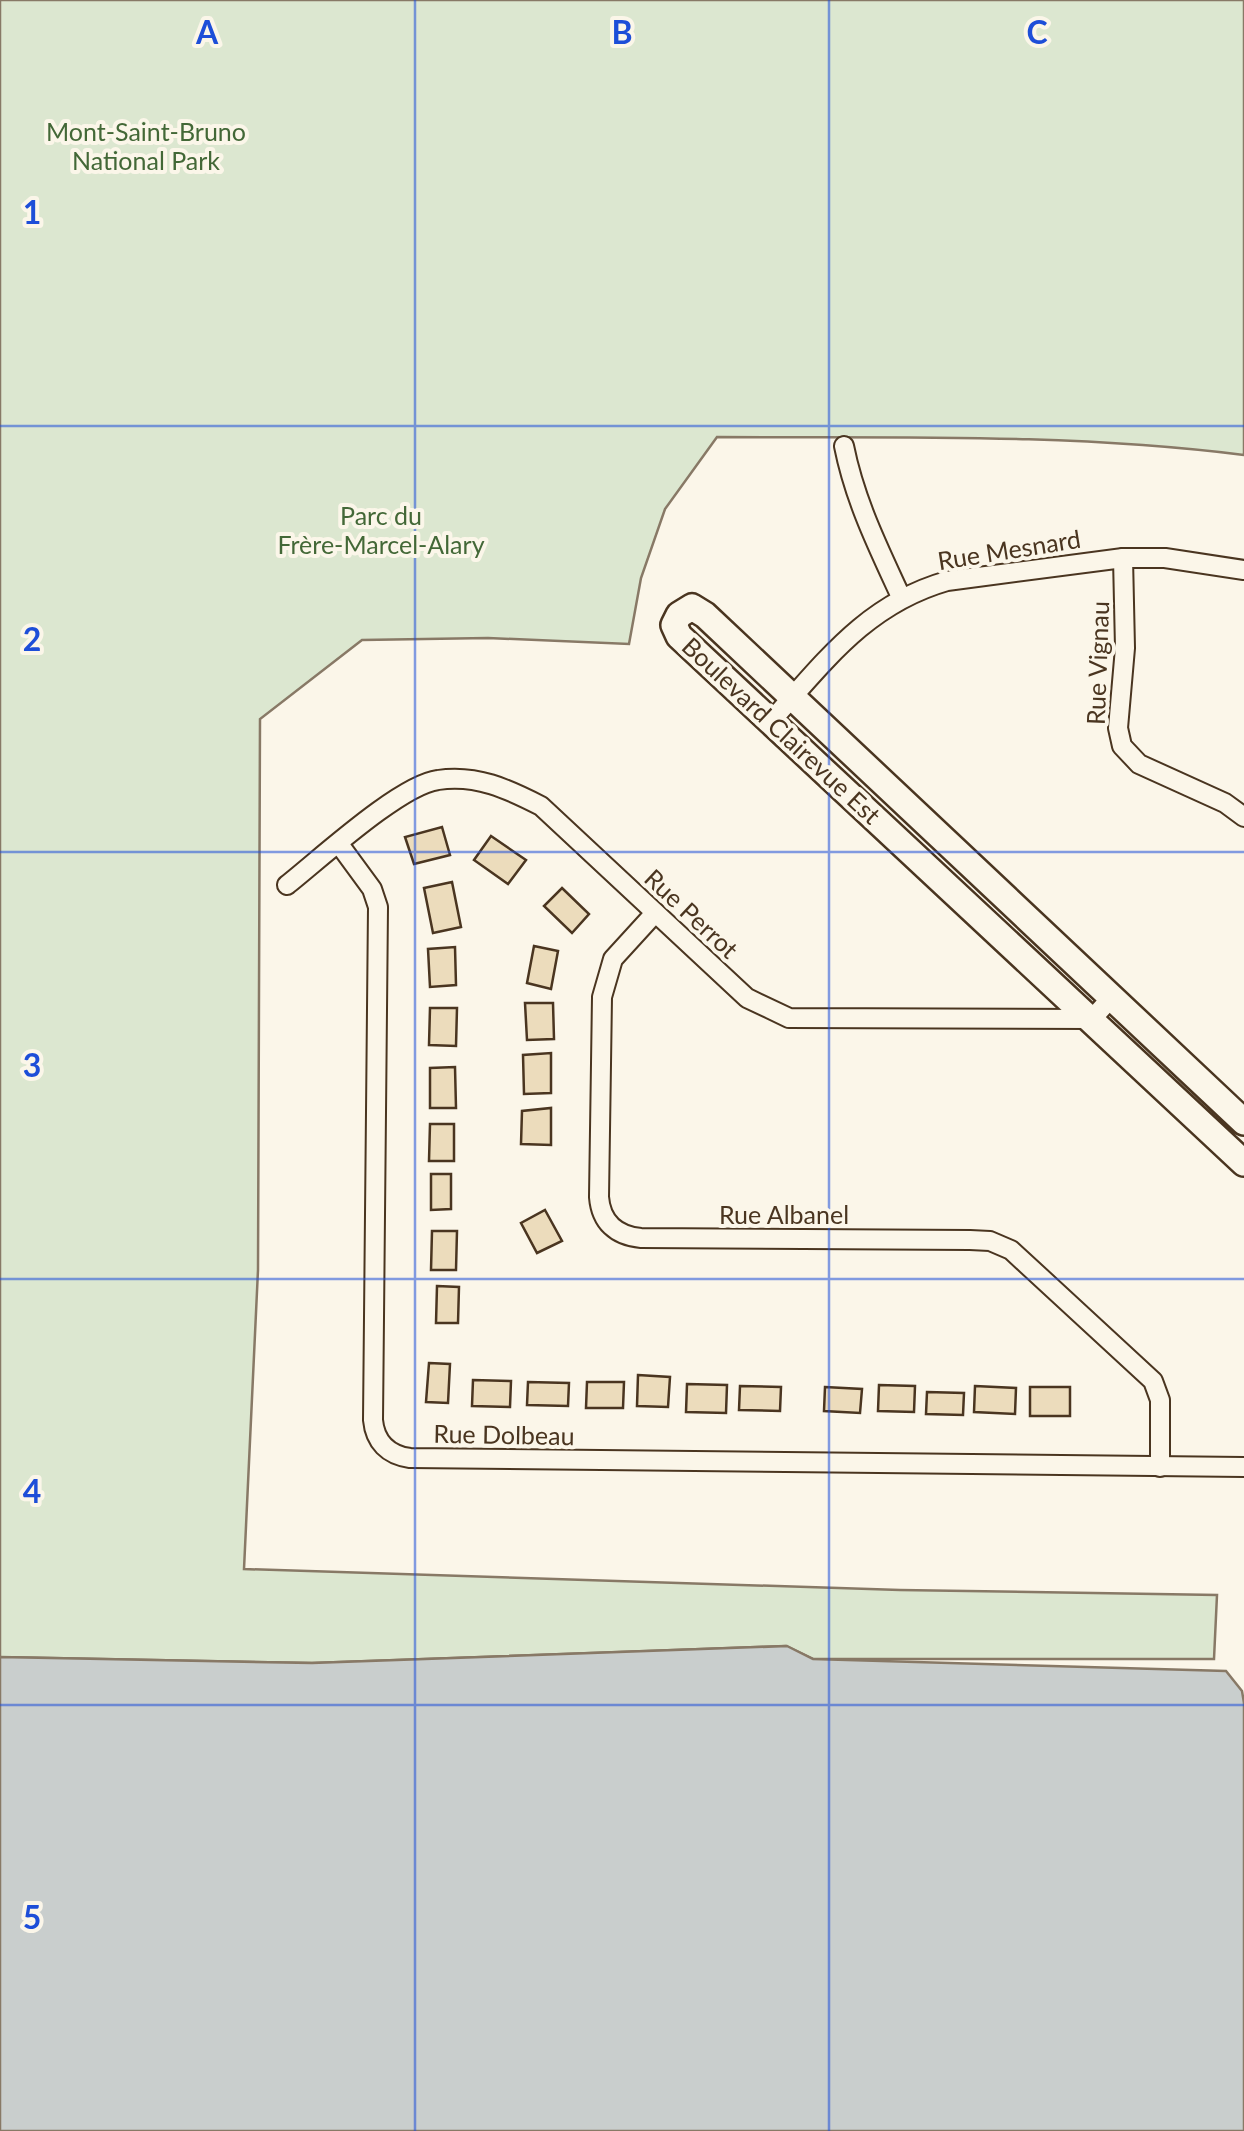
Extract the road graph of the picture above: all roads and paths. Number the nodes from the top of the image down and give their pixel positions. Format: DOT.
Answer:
graph roads {
  1 [pos="844,446"];
  2 [pos="1123,558"];
  3 [pos="1244,570"];
  4 [pos="901,597"];
  5 [pos="792,698"];
  6 [pos="772,720"];
  7 [pos="1244,817"];
  8 [pos="339,844"];
  9 [pos="287,885"];
  10 [pos="655,913"];
  11 [pos="1112,998"];
  12 [pos="1092,1019"];
  13 [pos="1244,1122"];
  14 [pos="1244,1163"];
  15 [pos="1160,1467"];
  16 [pos="1244,1467"];
  1 -- 4 [label="street"];
  2 -- 3 [label="street, Rue Mesnard"];
  2 -- 4 [label="street, Rue Mesnard"];
  2 -- 7 [label="street, Rue Vignau"];
  4 -- 5 [label="street, Rue Mesnard"];
  5 -- 6 [label="street, Rue Mesnard"];
  5 -- 6 [label="street, Boulevard Clairevue Est"];
  5 -- 11 [label="street, Boulevard Clairevue Est"];
  6 -- 12 [label="street, Boulevard Clairevue Est"];
  8 -- 9 [label="street, Rue Perrot"];
  8 -- 10 [label="street, Rue Perrot"];
  8 -- 15 [label="street, Rue Dolbeau"];
  10 -- 12 [label="street, Rue Perrot"];
  10 -- 15 [label="street, Rue Albanel"];
  11 -- 12 [label="street"];
  11 -- 13 [label="street, Boulevard Clairevue Est"];
  12 -- 14 [label="street, Boulevard Clairevue Est"];
  15 -- 16 [label="street, Rue Dolbeau"];
}
